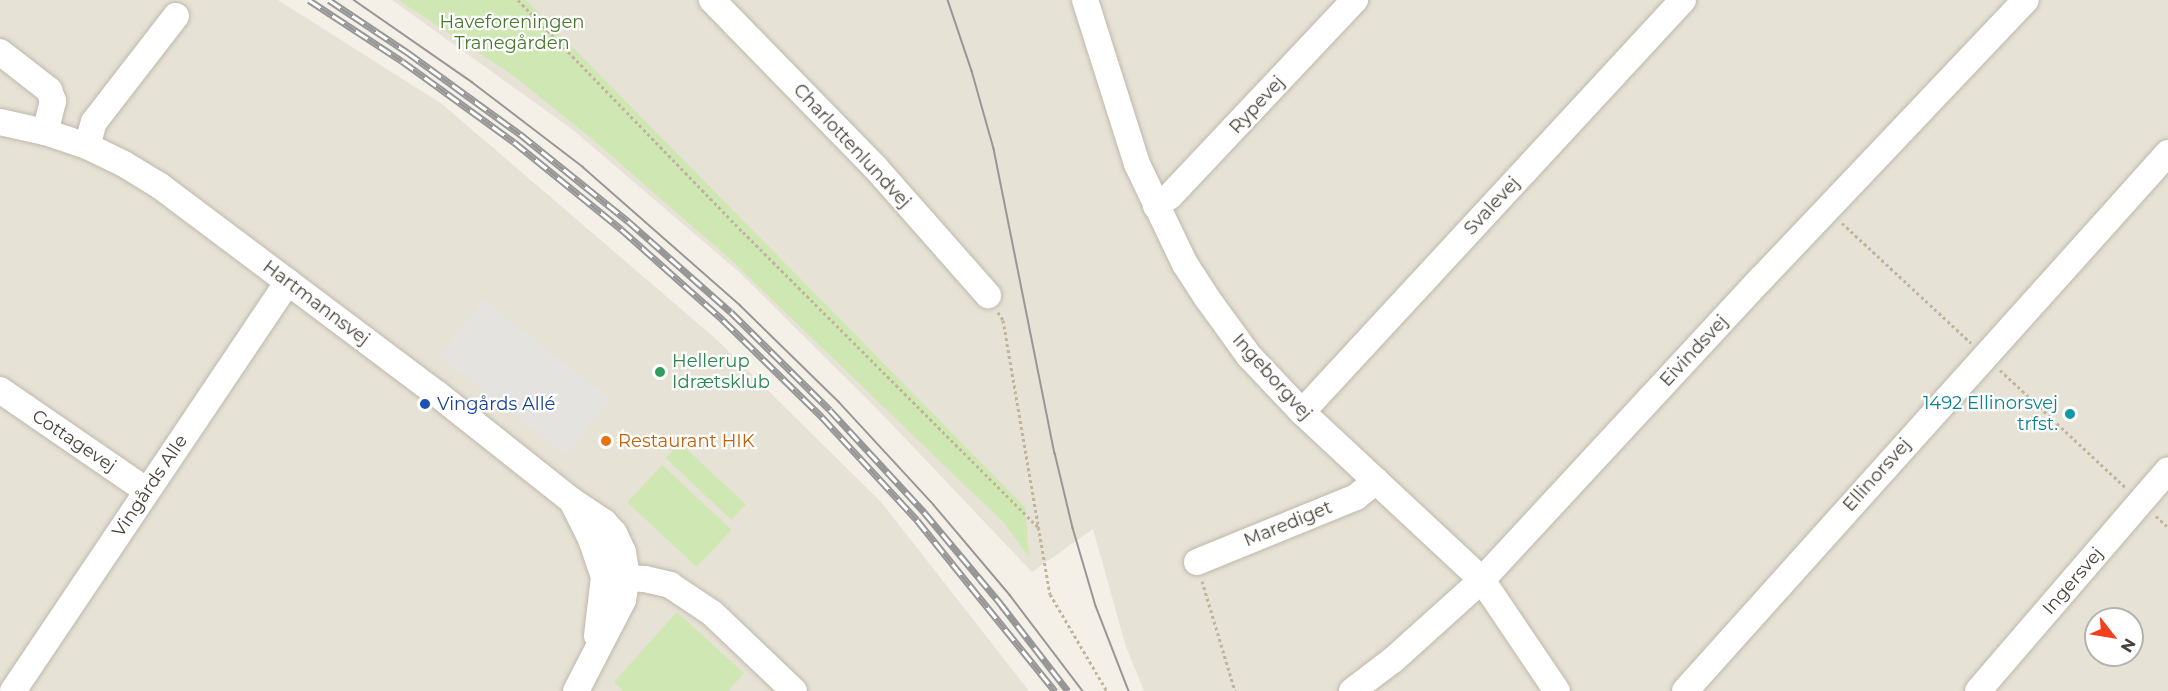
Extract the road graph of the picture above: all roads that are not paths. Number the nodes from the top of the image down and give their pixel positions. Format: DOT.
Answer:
graph roads {
  1 [pos="712,0"];
  2 [pos="1085,0"];
  3 [pos="1355,0"];
  4 [pos="2026,0"];
  5 [pos="1680,1"];
  6 [pos="176,16"];
  7 [pos="0,52"];
  8 [pos="0,122"];
  9 [pos="45,132"];
  10 [pos="87,146"];
  11 [pos="2168,153"];
  12 [pos="1156,206"];
  13 [pos="288,282"];
  14 [pos="988,296"];
  15 [pos="0,390"];
  16 [pos="1302,412"];
  17 [pos="2168,470"];
  18 [pos="1376,481"];
  19 [pos="147,491"];
  20 [pos="1197,562"];
  21 [pos="615,577"];
  22 [pos="1482,580"];
  23 [pos="13,691"];
  24 [pos="576,691"];
  25 [pos="794,691"];
  26 [pos="1352,691"];
  27 [pos="1557,691"];
  28 [pos="1685,691"];
  29 [pos="1977,691"];
  1 -- 14 [label="street, Charlottenlundvej"];
  2 -- 12 [label="street, Ingeborgvej"];
  3 -- 12 [label="street, Rypevej"];
  4 -- 22 [label="street, Eivindsvej"];
  5 -- 16 [label="street, Svalevej"];
  6 -- 10 [label="street"];
  7 -- 9 [label="street"];
  8 -- 9 [label="street, Hartmannsvej"];
  9 -- 10 [label="street, Hartmannsvej"];
  10 -- 13 [label="street, Hartmannsvej"];
  11 -- 28 [label="street, Ellinorsvej"];
  12 -- 16 [label="street, Ingeborgvej"];
  13 -- 19 [label="street, Vingårds Alle"];
  13 -- 21 [label="street, Hartmannsvej"];
  15 -- 19 [label="street, Cottagevej"];
  16 -- 18 [label="street, Ingeborgvej"];
  17 -- 29 [label="street, Ingersvej"];
  18 -- 20 [label="street, Marediget"];
  18 -- 22 [label="street, Ingeborgvej"];
  19 -- 23 [label="street, Vingårds Alle"];
  21 -- 24 [label="street, Hartmannsvej"];
  21 -- 25 [label="street"];
  22 -- 26 [label="street, Eivindsvej"];
  22 -- 27 [label="street, Ingeborgvej"];
}
